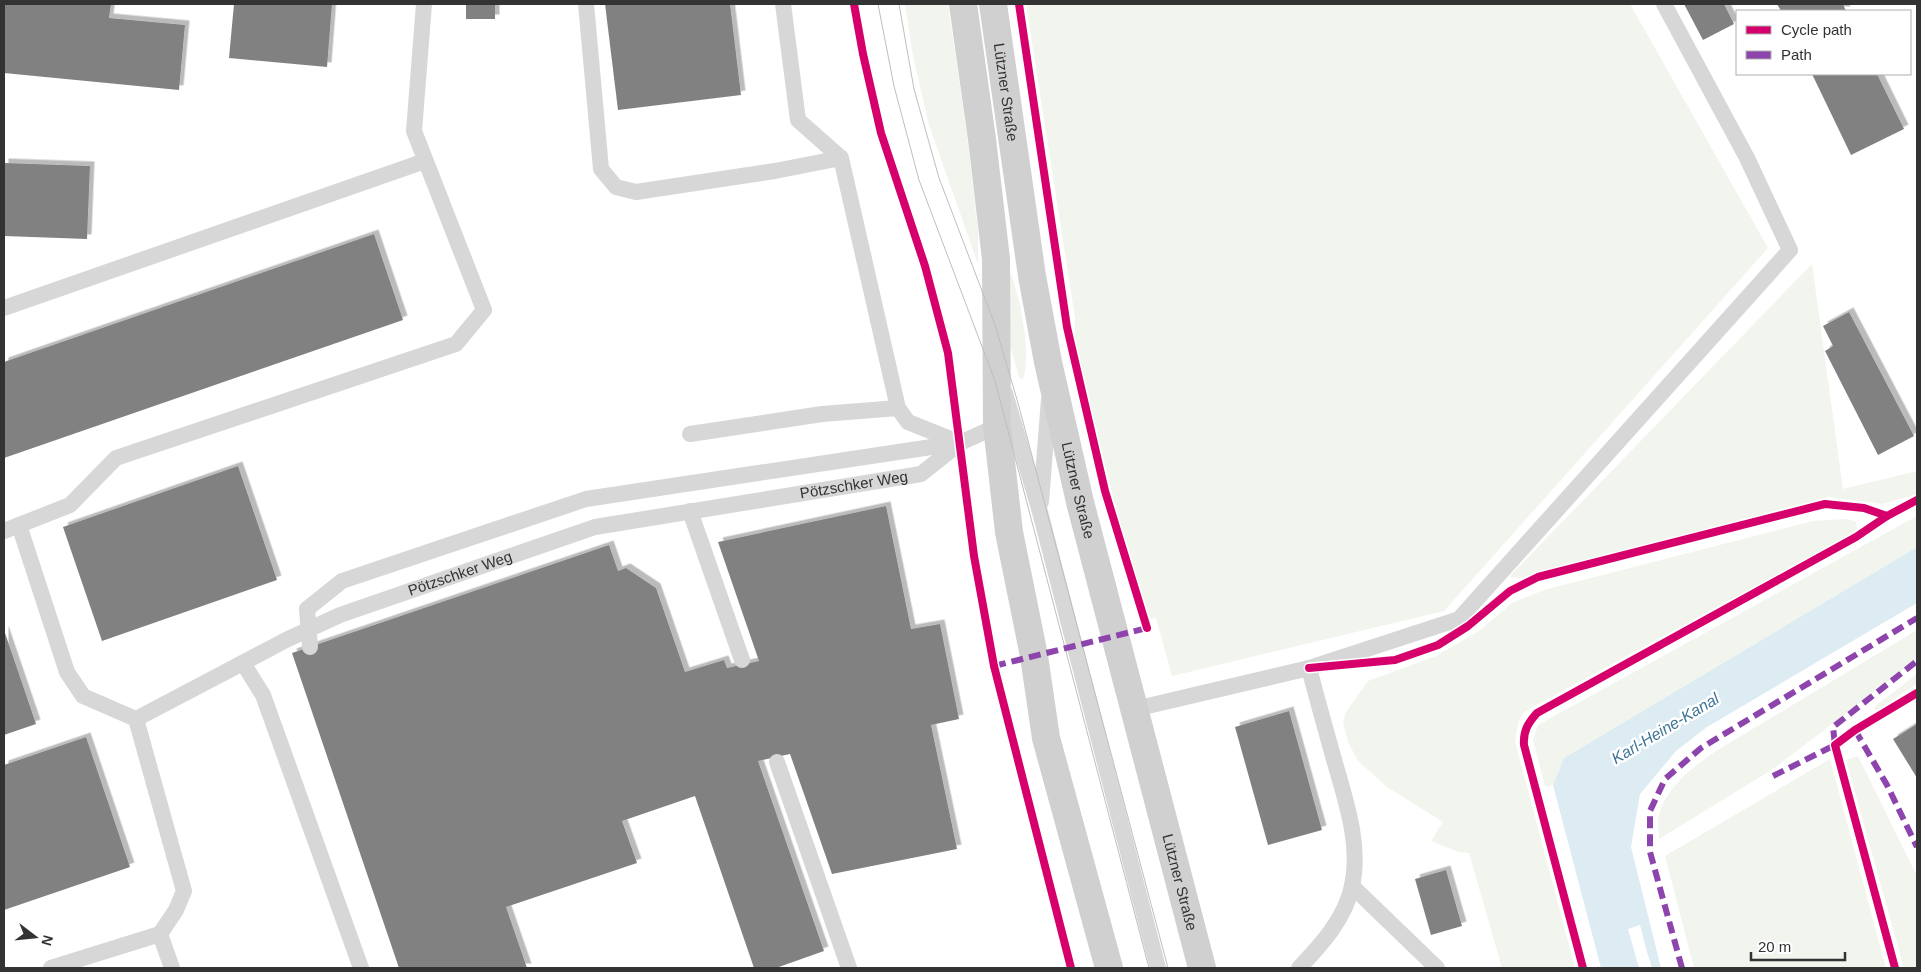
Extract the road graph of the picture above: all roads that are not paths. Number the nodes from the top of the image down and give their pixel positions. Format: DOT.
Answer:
graph roads {
  1 [pos="424,4"];
  2 [pos="586,4"];
  3 [pos="783,4"];
  4 [pos="963,4"];
  5 [pos="993,4"];
  6 [pos="1664,4"];
  7 [pos="841,158"];
  8 [pos="425,161"];
  9 [pos="4,308"];
  10 [pos="995,362"];
  11 [pos="1051,375"];
  12 [pos="898,408"];
  13 [pos="997,426"];
  14 [pos="690,434"];
  15 [pos="960,443"];
  16 [pos="690,511"];
  17 [pos="1040,512"];
  18 [pos="11,528"];
  19 [pos="310,647"];
  20 [pos="742,660"];
  21 [pos="243,663"];
  22 [pos="1309,668"];
  23 [pos="1135,709"];
  24 [pos="136,719"];
  25 [pos="777,762"];
  26 [pos="1352,886"];
  27 [pos="160,934"];
  28 [pos="50,968"];
  29 [pos="172,968"];
  30 [pos="361,968"];
  31 [pos="849,968"];
  32 [pos="1109,968"];
  33 [pos="1158,968"];
  34 [pos="1202,968"];
  35 [pos="1299,968"];
  36 [pos="1437,968"];
  1 -- 8 [label="lane"];
  2 -- 7 [label="lane"];
  3 -- 7 [label="lane"];
  4 -- 10 [label="main road, Lützner Straße"];
  5 -- 11 [label="main road, Lützner Straße"];
  6 -- 22 [label="lane"];
  7 -- 12 [label="lane"];
  8 -- 9 [label="lane"];
  8 -- 18 [label="lane"];
  10 -- 13 [label="main road, Lützner Straße"];
  10 -- 17 [label="lane"];
  11 -- 17 [label="lane"];
  11 -- 23 [label="main road, Lützner Straße"];
  12 -- 14 [label="lane"];
  12 -- 15 [label="lane"];
  13 -- 15 [label="lane, Pötzschker Weg"];
  13 -- 32 [label="main road, Lützner Straße"];
  15 -- 16 [label="lane, Pötzschker Weg"];
  15 -- 19 [label="lane, bridge"];
  16 -- 20 [label="lane"];
  16 -- 21 [label="lane, Pötzschker Weg"];
  17 -- 33 [label="lane"];
  18 -- 24 [label="lane"];
  21 -- 24 [label="lane, Pötzschker Weg"];
  21 -- 30 [label="lane"];
  22 -- 23 [label="lane"];
  22 -- 26 [label="lane"];
  23 -- 34 [label="main road, Lützner Straße"];
  24 -- 27 [label="lane"];
  25 -- 31 [label="lane"];
  26 -- 35 [label="lane"];
  26 -- 36 [label="lane"];
  27 -- 28 [label="lane"];
  27 -- 29 [label="lane"];
}
